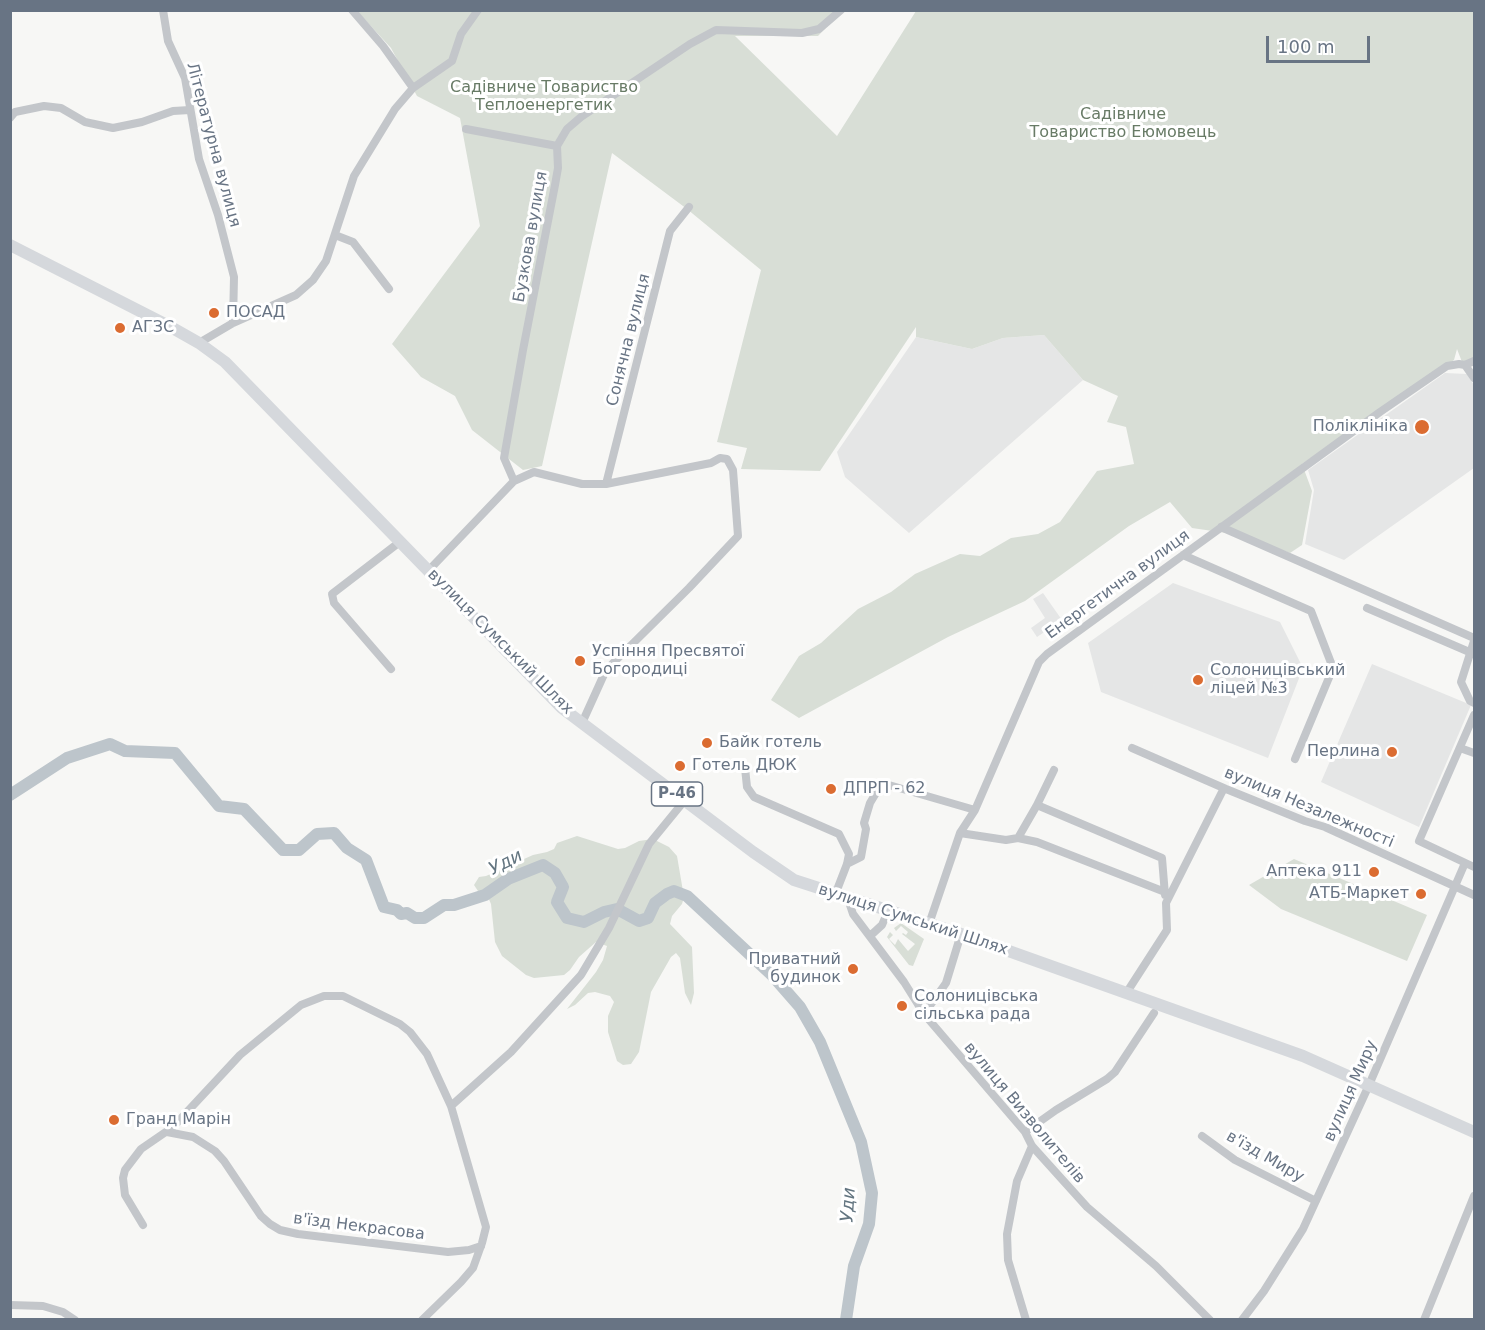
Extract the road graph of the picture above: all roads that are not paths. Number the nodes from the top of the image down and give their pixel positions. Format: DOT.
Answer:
graph roads {
  1 [pos="164,10"];
  2 [pos="352,10"];
  3 [pos="478,10"];
  4 [pos="842,10"];
  5 [pos="413,88"];
  6 [pos="190,110"];
  7 [pos="10,118"];
  8 [pos="466,129"];
  9 [pos="556,146"];
  10 [pos="688,207"];
  11 [pos="335,235"];
  12 [pos="10,245"];
  13 [pos="389,289"];
  14 [pos="233,323"];
  15 [pos="199,343"];
  16 [pos="1474,361"];
  17 [pos="1465,365"];
  18 [pos="1474,378"];
  19 [pos="514,481"];
  20 [pos="606,484"];
  21 [pos="1221,527"];
  22 [pos="401,541"];
  23 [pos="1183,555"];
  24 [pos="429,570"];
  25 [pos="1367,608"];
  26 [pos="1474,640"];
  27 [pos="1473,654"];
  28 [pos="391,669"];
  29 [pos="1474,703"];
  30 [pos="1474,715"];
  31 [pos="582,723"];
  32 [pos="1132,748"];
  33 [pos="1460,748"];
  34 [pos="1474,753"];
  35 [pos="1295,759"];
  36 [pos="745,768"];
  37 [pos="1054,770"];
  38 [pos="1224,788"];
  39 [pos="685,800"];
  40 [pos="1037,806"];
  41 [pos="975,810"];
  42 [pos="960,833"];
  43 [pos="1018,838"];
  44 [pos="1465,863"];
  45 [pos="847,864"];
  46 [pos="1474,867"];
  47 [pos="1455,886"];
  48 [pos="1165,892"];
  49 [pos="835,895"];
  50 [pos="1474,895"];
  51 [pos="848,899"];
  52 [pos="1166,903"];
  53 [pos="888,910"];
  54 [pos="928,924"];
  55 [pos="961,934"];
  56 [pos="870,936"];
  57 [pos="1127,992"];
  58 [pos="1154,1013"];
  59 [pos="924,1014"];
  60 [pos="1369,1085"];
  61 [pos="451,1106"];
  62 [pos="167,1132"];
  63 [pos="1025,1132"];
  64 [pos="1474,1132"];
  65 [pos="1202,1136"];
  66 [pos="1032,1146"];
  67 [pos="1474,1196"];
  68 [pos="1316,1201"];
  69 [pos="143,1225"];
  70 [pos="481,1246"];
  71 [pos="10,1305"];
  72 [pos="75,1320"];
  73 [pos="422,1320"];
  74 [pos="1026,1320"];
  75 [pos="1210,1320"];
  76 [pos="1242,1320"];
  77 [pos="1424,1320"];
  1 -- 6 [label="street, Літературна вулиця"];
  2 -- 5 [label="street"];
  3 -- 5 [label="street"];
  4 -- 9 [label="street"];
  5 -- 11 [label="street"];
  6 -- 7 [label="street"];
  6 -- 14 [label="street, Літературна вулиця"];
  8 -- 9 [label="street"];
  9 -- 19 [label="street, Бузкова вулиця"];
  10 -- 20 [label="street, Сонячна вулиця"];
  11 -- 13 [label="street"];
  11 -- 14 [label="street"];
  12 -- 15 [label="main road, вулиця Сумський Шлях / Р-46"];
  14 -- 15 [label="street"];
  15 -- 22 [label="main road, вулиця Сумський Шлях / Р-46"];
  16 -- 17 [label="street, Енергетична вулиця"];
  17 -- 18 [label="street"];
  17 -- 21 [label="street, Енергетична вулиця"];
  19 -- 20 [label="street"];
  19 -- 24 [label="street"];
  20 -- 31 [label="street"];
  21 -- 23 [label="street, Енергетична вулиця"];
  21 -- 26 [label="street"];
  22 -- 24 [label="main road, вулиця Сумський Шлях / Р-46"];
  22 -- 28 [label="street"];
  23 -- 35 [label="street"];
  23 -- 41 [label="street, Енергетична вулиця"];
  24 -- 31 [label="main road, вулиця Сумський Шлях / Р-46"];
  25 -- 27 [label="street"];
  26 -- 27 [label="street"];
  27 -- 29 [label="street"];
  30 -- 33 [label="street"];
  31 -- 39 [label="main road, вулиця Сумський Шлях / Р-46"];
  32 -- 38 [label="street, вулиця Незалежності"];
  33 -- 34 [label="street"];
  33 -- 44 [label="street"];
  36 -- 45 [label="street"];
  37 -- 40 [label="street"];
  38 -- 47 [label="street, вулиця Незалежності"];
  38 -- 52 [label="street"];
  39 -- 49 [label="main road, вулиця Сумський Шлях / Р-46"];
  39 -- 61 [label="street"];
  40 -- 43 [label="street"];
  40 -- 48 [label="street"];
  41 -- 42 [label="street, Енергетична вулиця"];
  41 -- 45 [label="street"];
  42 -- 43 [label="street"];
  42 -- 54 [label="street, Енергетична вулиця"];
  43 -- 48 [label="street"];
  44 -- 46 [label="street"];
  44 -- 47 [label="street, вулиця Миру"];
  45 -- 49 [label="street"];
  47 -- 50 [label="street, вулиця Незалежності"];
  47 -- 60 [label="street, вулиця Миру"];
  48 -- 52 [label="street"];
  49 -- 51 [label="main road, вулиця Сумський Шлях / Р-46"];
  51 -- 53 [label="main road, вулиця Сумський Шлях / Р-46"];
  51 -- 56 [label="street, вулиця Визволителів"];
  52 -- 57 [label="street"];
  53 -- 54 [label="main road, вулиця Сумський Шлях / Р-46"];
  53 -- 56 [label="street"];
  54 -- 55 [label="main road, вулиця Сумський Шлях / Р-46"];
  55 -- 57 [label="main road, вулиця Сумський Шлях / Р-46"];
  55 -- 59 [label="street"];
  56 -- 59 [label="street, вулиця Визволителів"];
  57 -- 60 [label="main road, вулиця Сумський Шлях / Р-46"];
  58 -- 63 [label="street"];
  59 -- 63 [label="street, вулиця Визволителів"];
  60 -- 64 [label="main road, вулиця Сумський Шлях / Р-46"];
  60 -- 68 [label="street, вулиця Миру"];
  61 -- 62 [label="street"];
  61 -- 70 [label="street"];
  62 -- 69 [label="street"];
  62 -- 70 [label="street, в'їзд Некрасова"];
  63 -- 66 [label="street, вулиця Визволителів"];
  65 -- 68 [label="street, в'їзд Миру"];
  66 -- 74 [label="street"];
  66 -- 75 [label="street, вулиця Визволителів"];
  67 -- 77 [label="street"];
  68 -- 76 [label="street, вулиця Миру"];
  70 -- 73 [label="street"];
  71 -- 72 [label="street"];
}
